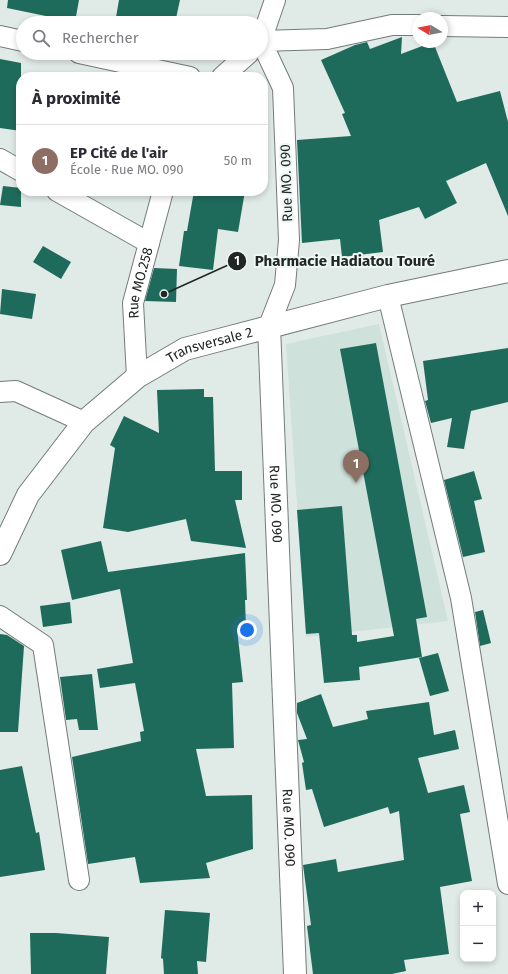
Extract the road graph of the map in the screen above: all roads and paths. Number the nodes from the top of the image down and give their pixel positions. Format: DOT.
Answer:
graph roads {
  1 [pos="275,0"];
  2 [pos="268,20"];
  3 [pos="412,25"];
  4 [pos="448,26"];
  5 [pos="508,27"];
  6 [pos="0,36"];
  7 [pos="16,39"];
  8 [pos="268,41"];
  9 [pos="268,56"];
  10 [pos="111,60"];
  11 [pos="240,60"];
  12 [pos="167,72"];
  13 [pos="227,72"];
  14 [pos="0,159"];
  15 [pos="16,168"];
  16 [pos="66,196"];
  17 [pos="162,196"];
  18 [pos="149,243"];
  19 [pos="508,270"];
  20 [pos="388,296"];
  21 [pos="269,326"];
  22 [pos="137,377"];
  23 [pos="0,392"];
  24 [pos="84,422"];
  25 [pos="0,554"];
  26 [pos="0,616"];
  27 [pos="79,880"];
  28 [pos="508,884"];
  29 [pos="295,974"];
  1 -- 2 [label="street"];
  3 -- 8 [label="street"];
  4 -- 5 [label="street"];
  6 -- 7 [label="street"];
  9 -- 21 [label="street, Rue MO. 090"];
  10 -- 12 [label="street"];
  11 -- 13 [label="street"];
  14 -- 15 [label="street"];
  16 -- 18 [label="street"];
  17 -- 18 [label="street, Rue MO.258"];
  18 -- 22 [label="street, Rue MO.258"];
  19 -- 20 [label="street, Transversale 2"];
  20 -- 21 [label="street, Transversale 2"];
  20 -- 28 [label="street"];
  21 -- 22 [label="street, Transversale 2"];
  21 -- 29 [label="street, Rue MO. 090"];
  22 -- 24 [label="street, Transversale 2"];
  23 -- 24 [label="street"];
  24 -- 25 [label="street, Transversale 2"];
  26 -- 27 [label="street"];
}
